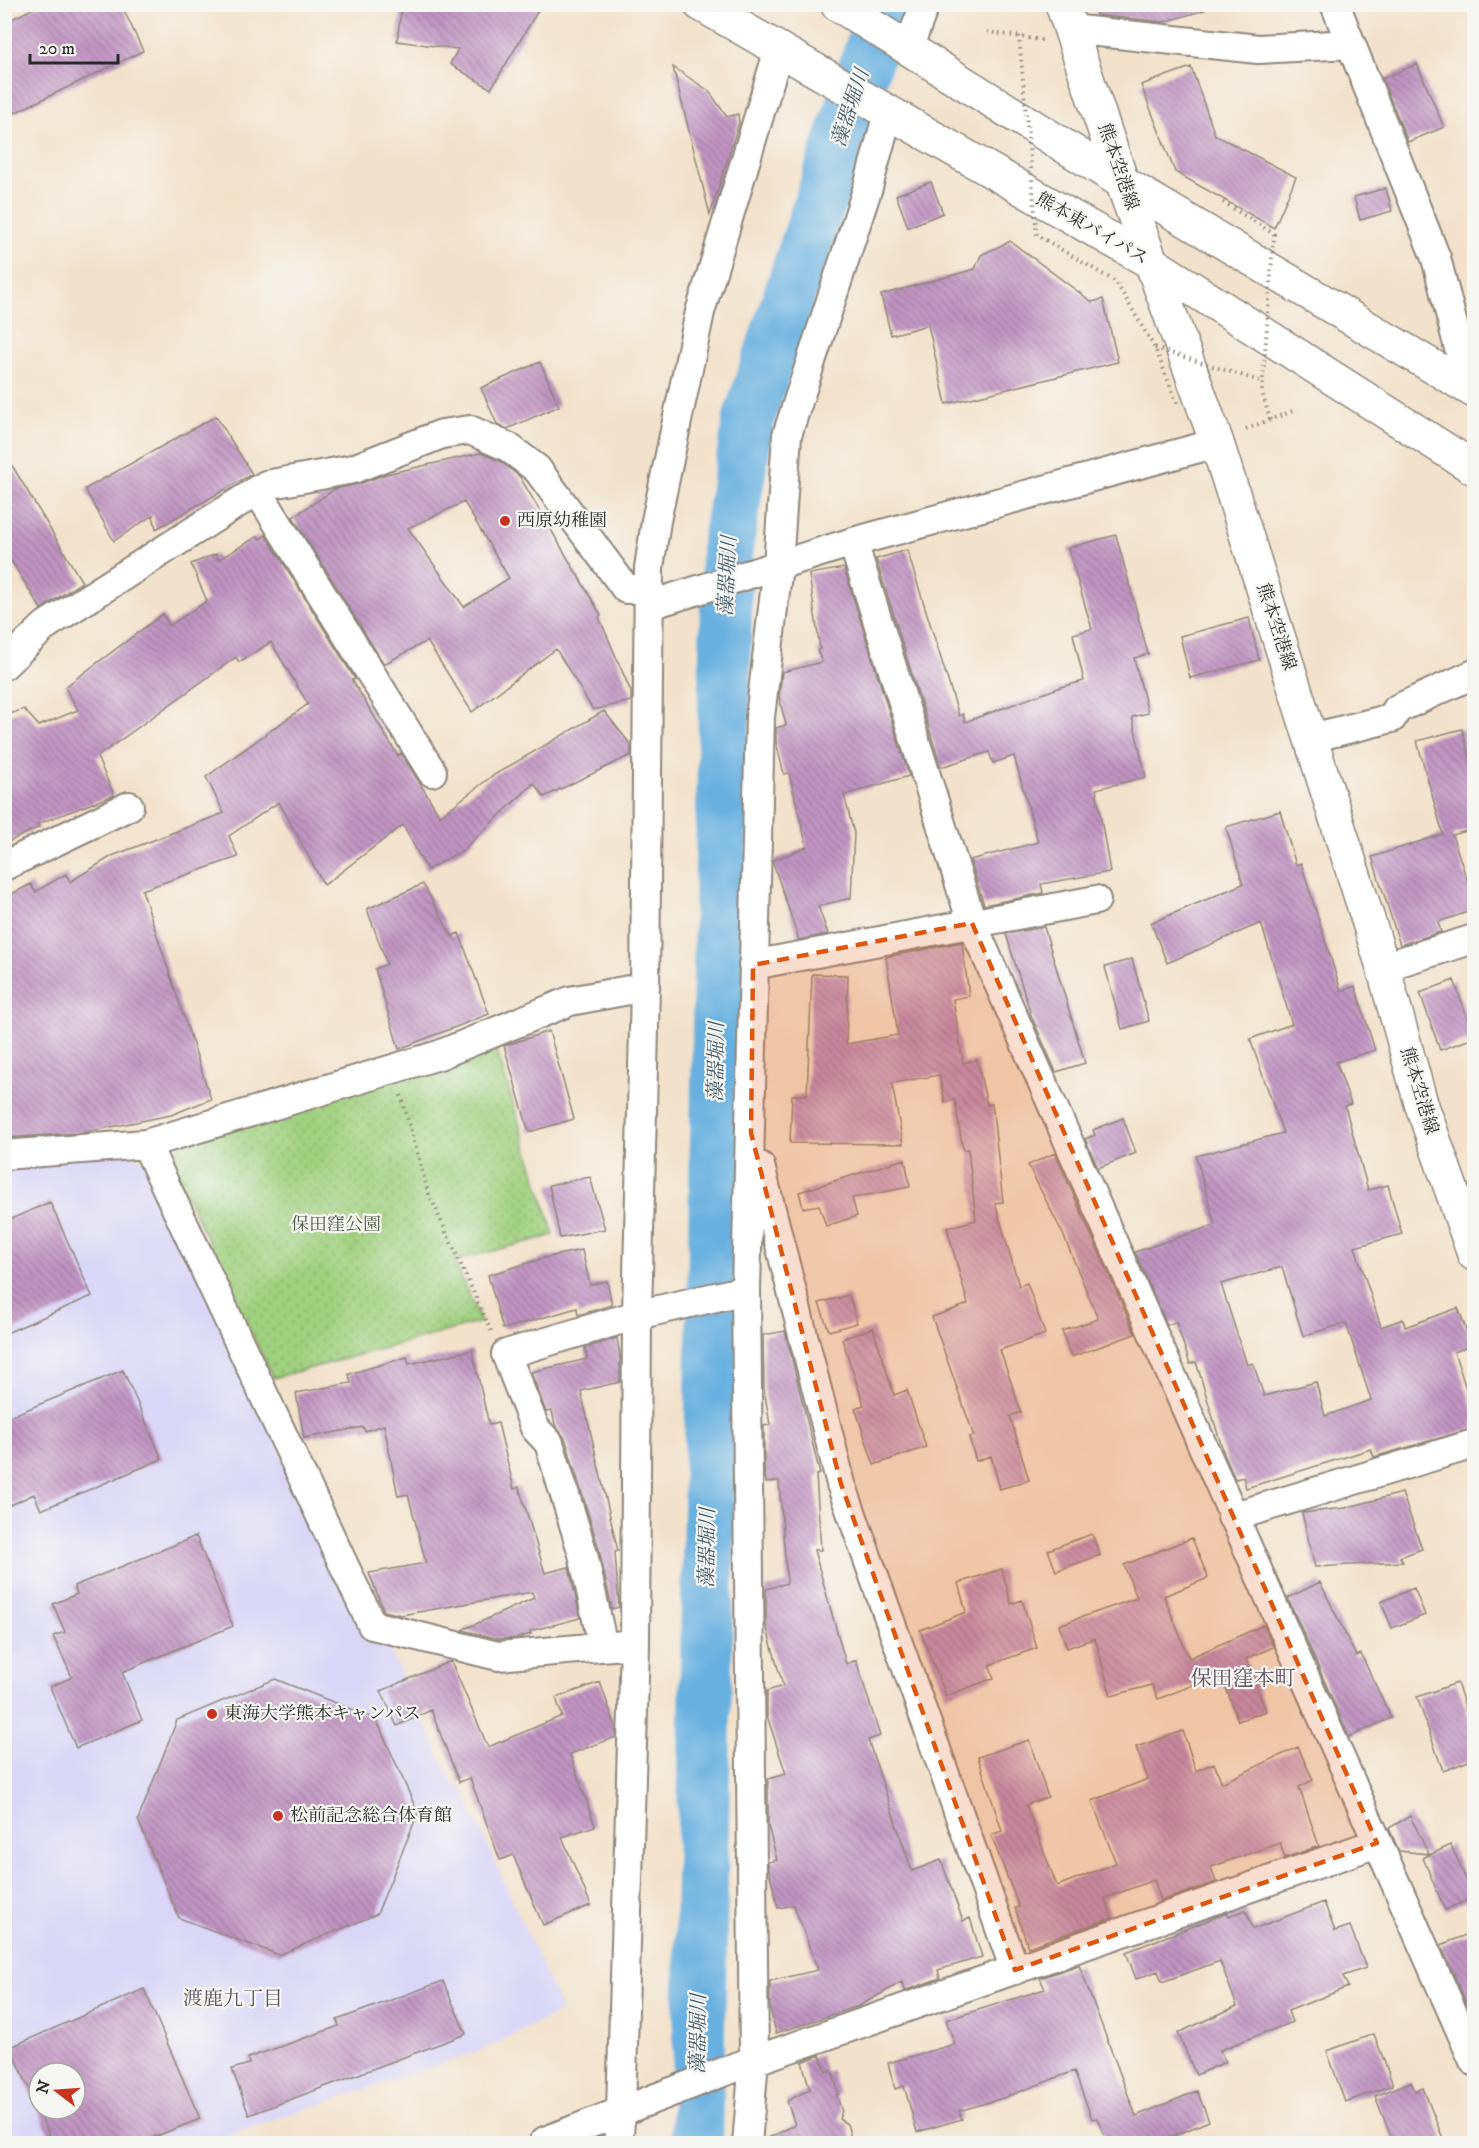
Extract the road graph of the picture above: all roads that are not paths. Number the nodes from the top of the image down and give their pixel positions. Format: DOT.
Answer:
graph roads {
  1 [pos="700,4"];
  2 [pos="837,4"];
  3 [pos="925,4"];
  4 [pos="1335,4"];
  5 [pos="1058,24"];
  6 [pos="1351,44"];
  7 [pos="908,49"];
  8 [pos="779,50"];
  9 [pos="888,113"];
  10 [pos="1122,182"];
  11 [pos="1152,263"];
  12 [pos="1472,389"];
  13 [pos="1217,443"];
  14 [pos="1474,468"];
  15 [pos="257,490"];
  16 [pos="852,542"];
  17 [pos="769,569"];
  18 [pos="650,597"];
  19 [pos="4,665"];
  20 [pos="1474,674"];
  21 [pos="1311,738"];
  22 [pos="432,772"];
  23 [pos="129,806"];
  24 [pos="4,866"];
  25 [pos="1096,900"];
  26 [pos="972,923"];
  27 [pos="1474,939"];
  28 [pos="753,965"];
  29 [pos="1383,967"];
  30 [pos="645,987"];
  31 [pos="751,1133"];
  32 [pos="146,1144"];
  33 [pos="4,1155"];
  34 [pos="1474,1254"];
  35 [pos="738,1292"];
  36 [pos="637,1315"];
  37 [pos="1474,1444"];
  38 [pos="1232,1517"];
  39 [pos="635,1644"];
  40 [pos="603,1647"];
  41 [pos="1377,1844"];
  42 [pos="1015,1970"];
  43 [pos="1474,2061"];
  44 [pos="745,2063"];
  45 [pos="621,2111"];
  46 [pos="545,2141"];
  47 [pos="618,2144"];
  48 [pos="747,2144"];
  1 -- 8 [label="main road, 熊本東バイパス"];
  2 -- 7 [label="main road"];
  3 -- 7 [label="street"];
  4 -- 6 [label="street"];
  5 -- 6 [label="street"];
  5 -- 10 [label="main road, 熊本空港線"];
  6 -- 12 [label="street"];
  7 -- 10 [label="main road"];
  8 -- 9 [label="main road, 熊本東バイパス"];
  8 -- 18 [label="street"];
  9 -- 11 [label="main road, 熊本東バイパス"];
  9 -- 17 [label="street"];
  10 -- 11 [label="main road, 熊本空港線"];
  10 -- 12 [label="main road"];
  11 -- 13 [label="main road, 熊本空港線"];
  11 -- 14 [label="main road, 熊本東バイパス"];
  13 -- 16 [label="street"];
  13 -- 21 [label="main road, 熊本空港線"];
  15 -- 18 [label="street"];
  15 -- 19 [label="street"];
  15 -- 22 [label="street"];
  16 -- 17 [label="street"];
  16 -- 26 [label="street"];
  17 -- 18 [label="street"];
  17 -- 28 [label="street"];
  18 -- 30 [label="street"];
  20 -- 21 [label="street"];
  21 -- 29 [label="main road, 熊本空港線"];
  23 -- 24 [label="street"];
  25 -- 26 [label="street"];
  26 -- 28 [label="street"];
  26 -- 38 [label="street"];
  27 -- 29 [label="street"];
  28 -- 31 [label="street"];
  29 -- 34 [label="main road, 熊本空港線"];
  30 -- 32 [label="street"];
  30 -- 36 [label="street"];
  31 -- 35 [label="street"];
  31 -- 42 [label="street"];
  32 -- 33 [label="street"];
  32 -- 40 [label="street"];
  35 -- 36 [label="street"];
  35 -- 44 [label="street"];
  36 -- 39 [label="street"];
  36 -- 40 [label="street"];
  37 -- 38 [label="street"];
  38 -- 41 [label="street"];
  39 -- 40 [label="street"];
  39 -- 45 [label="street"];
  41 -- 42 [label="street"];
  41 -- 43 [label="street"];
  42 -- 44 [label="street"];
  44 -- 45 [label="street"];
  44 -- 48 [label="street"];
  45 -- 46 [label="street"];
  45 -- 47 [label="street"];
}
